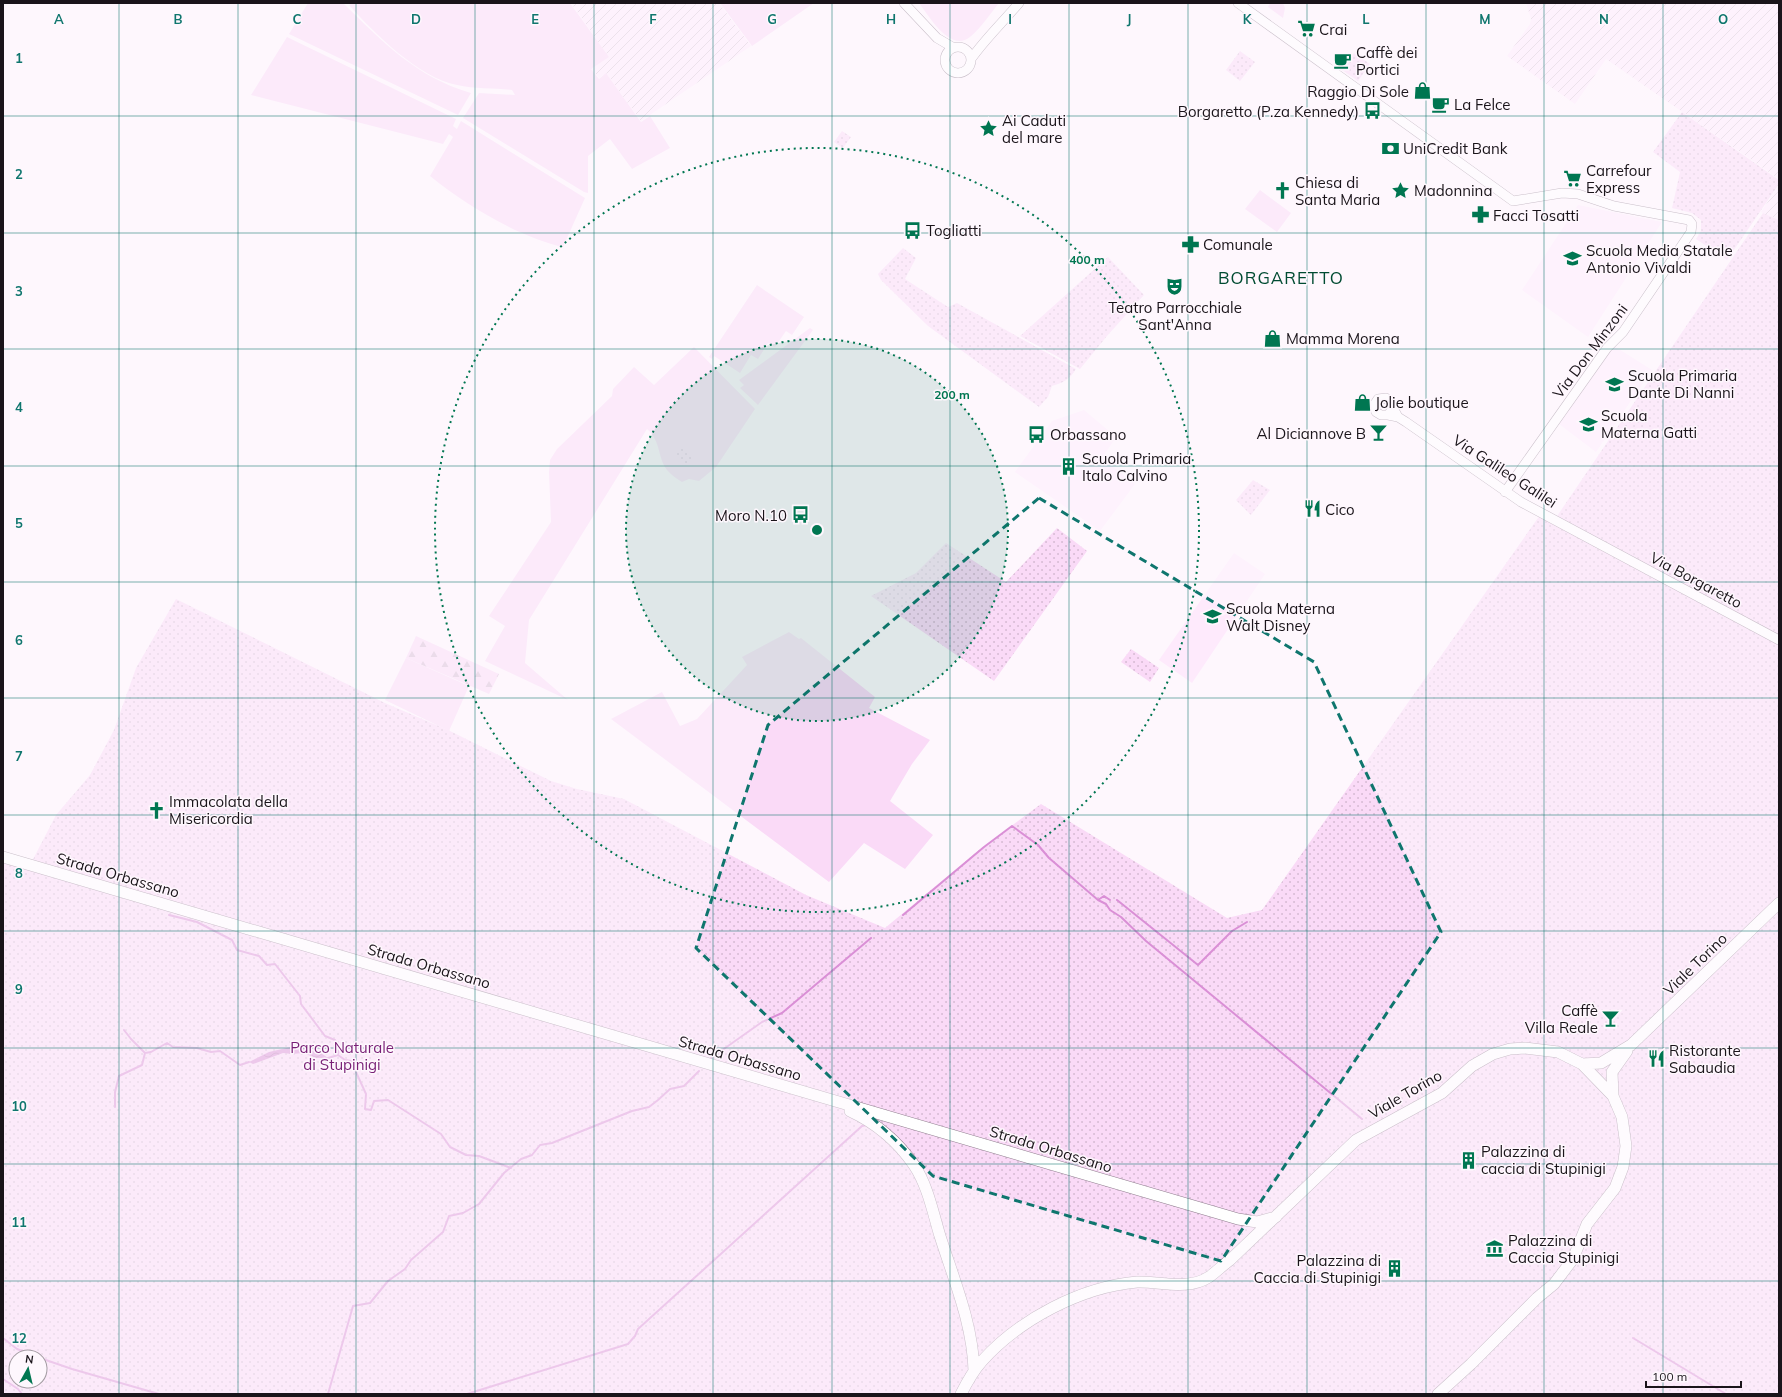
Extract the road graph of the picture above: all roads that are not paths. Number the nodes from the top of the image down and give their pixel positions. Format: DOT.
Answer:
graph roads {
  1 [pos="904,3"];
  2 [pos="1019,3"];
  3 [pos="1238,3"];
  4 [pos="936,38"];
  5 [pos="983,42"];
  6 [pos="959,48"];
  7 [pos="946,55"];
  8 [pos="971,59"];
  9 [pos="1390,411"];
  10 [pos="1506,492"];
  11 [pos="1599,544"];
  12 [pos="1779,640"];
  13 [pos="3,857"];
  14 [pos="1779,903"];
  15 [pos="1631,1045"];
  16 [pos="1582,1064"];
  17 [pos="1612,1096"];
  18 [pos="862,1112"];
  19 [pos="899,1119"];
  20 [pos="906,1154"];
  21 [pos="1276,1216"];
  22 [pos="974,1371"];
  23 [pos="961,1394"];
  24 [pos="1438,1394"];
  1 -- 4 [label="street"];
  2 -- 5 [label="street"];
  3 -- 10 [label="street, Via Don Minzoni"];
  4 -- 6 [label="street"];
  4 -- 7 [label="street"];
  5 -- 6 [label="street"];
  5 -- 8 [label="street"];
  6 -- 7 [label="street"];
  6 -- 8 [label="street"];
  7 -- 8 [label="street"];
  9 -- 10 [label="street, Via Galileo Galilei"];
  10 -- 11 [label="street, Via Galileo Galilei"];
  11 -- 12 [label="street, Via Borgaretto"];
  13 -- 18 [label="main road, Strada Orbassano"];
  14 -- 15 [label="main road, Viale Torino"];
  15 -- 16 [label="main road"];
  15 -- 17 [label="main road"];
  16 -- 17 [label="main road, Viale Torino"];
  16 -- 21 [label="main road, Viale Torino"];
  17 -- 24 [label="main road, Viale Torino"];
  18 -- 19 [label="main road, Strada Orbassano"];
  18 -- 20 [label="main road, Strada Orbassano"];
  19 -- 20 [label="main road"];
  19 -- 21 [label="main road, Strada Orbassano"];
  20 -- 22 [label="main road, Strada Orbassano"];
  21 -- 22 [label="main road, Viale Torino"];
  22 -- 23 [label="main road, Viale Torino"];
}
